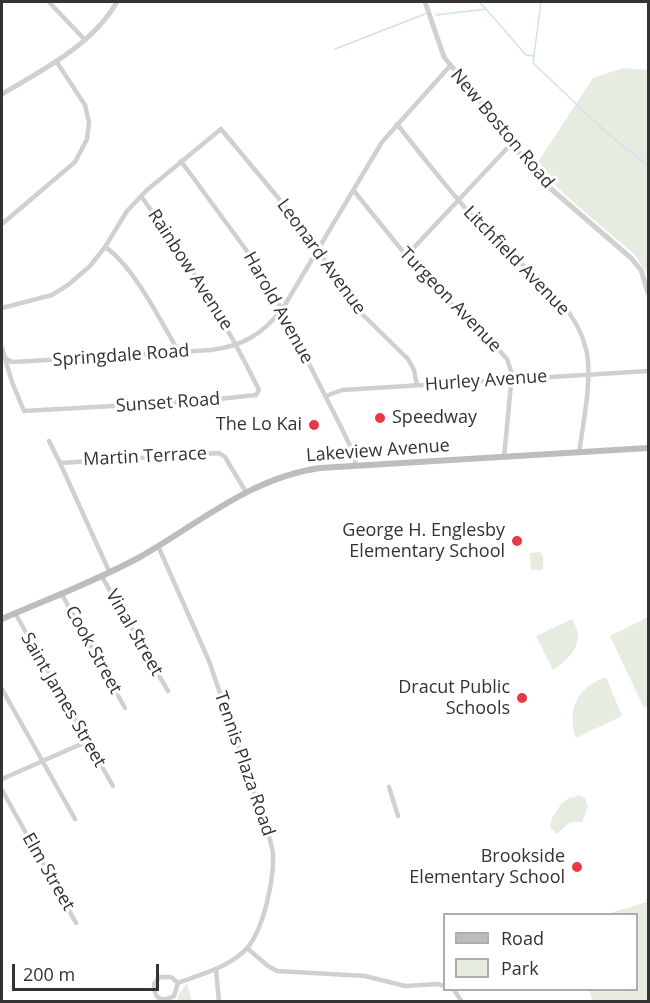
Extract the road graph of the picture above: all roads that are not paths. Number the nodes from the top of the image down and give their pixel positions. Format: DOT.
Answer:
graph roads {
  1 [pos="49,2"];
  2 [pos="117,2"];
  3 [pos="425,2"];
  4 [pos="84,39"];
  5 [pos="56,61"];
  6 [pos="450,66"];
  7 [pos="2,94"];
  8 [pos="397,124"];
  9 [pos="512,143"];
  10 [pos="181,161"];
  11 [pos="354,191"];
  12 [pos="141,196"];
  13 [pos="459,200"];
  14 [pos="2,224"];
  15 [pos="105,247"];
  16 [pos="318,249"];
  17 [pos="406,256"];
  18 [pos="648,293"];
  19 [pos="2,308"];
  20 [pos="282,308"];
  21 [pos="236,344"];
  22 [pos="2,348"];
  23 [pos="179,352"];
  24 [pos="5,358"];
  25 [pos="648,371"];
  26 [pos="588,374"];
  27 [pos="511,379"];
  28 [pos="417,386"];
  29 [pos="326,396"];
  30 [pos="50,441"];
  31 [pos="648,448"];
  32 [pos="579,453"];
  33 [pos="504,457"];
  34 [pos="60,463"];
  35 [pos="356,466"];
  36 [pos="246,492"];
  37 [pos="158,546"];
  38 [pos="109,572"];
  39 [pos="102,575"];
  40 [pos="61,593"];
  41 [pos="15,613"];
  42 [pos="2,619"];
  43 [pos="2,689"];
  44 [pos="168,691"];
  45 [pos="125,708"];
  46 [pos="88,741"];
  47 [pos="42,761"];
  48 [pos="2,779"];
  49 [pos="113,786"];
  50 [pos="389,787"];
  51 [pos="2,790"];
  52 [pos="398,816"];
  53 [pos="75,819"];
  54 [pos="76,923"];
  55 [pos="247,948"];
  56 [pos="216,969"];
  57 [pos="178,983"];
  58 [pos="443,986"];
  59 [pos="219,1002"];
  1 -- 4 [label="street"];
  2 -- 4 [label="street"];
  3 -- 6 [label="street, New Boston Road"];
  4 -- 5 [label="street"];
  5 -- 7 [label="street"];
  5 -- 14 [label="street"];
  6 -- 8 [label="street, Springdale Road"];
  6 -- 9 [label="street, New Boston Road"];
  8 -- 11 [label="street, Springdale Road"];
  8 -- 13 [label="street, Litchfield Avenue"];
  9 -- 13 [label="street"];
  9 -- 18 [label="street, New Boston Road"];
  10 -- 12 [label="street"];
  10 -- 16 [label="street, Leonard Avenue"];
  10 -- 20 [label="street, Harold Avenue"];
  11 -- 16 [label="street, Springdale Road"];
  11 -- 17 [label="street, Turgeon Avenue"];
  12 -- 15 [label="street"];
  12 -- 21 [label="street, Rainbow Avenue"];
  13 -- 17 [label="street"];
  13 -- 26 [label="street, Litchfield Avenue"];
  15 -- 19 [label="street"];
  15 -- 23 [label="street"];
  16 -- 20 [label="street, Springdale Road"];
  16 -- 28 [label="street, Leonard Avenue"];
  17 -- 27 [label="street, Turgeon Avenue"];
  20 -- 21 [label="street, Springdale Road"];
  20 -- 29 [label="street, Harold Avenue"];
  21 -- 23 [label="street, Springdale Road"];
  21 -- 24 [label="street, Sunset Road"];
  22 -- 24 [label="street"];
  23 -- 24 [label="street, Springdale Road"];
  25 -- 26 [label="street, Hurley Avenue"];
  26 -- 27 [label="street, Hurley Avenue"];
  26 -- 32 [label="street, Litchfield Avenue"];
  27 -- 28 [label="street, Hurley Avenue"];
  27 -- 33 [label="street, Turgeon Avenue"];
  28 -- 29 [label="street, Hurley Avenue"];
  29 -- 35 [label="street, Harold Avenue"];
  30 -- 34 [label="street, Martin Terrace"];
  31 -- 32 [label="main road, Lakeview Avenue"];
  32 -- 33 [label="main road, Lakeview Avenue"];
  33 -- 35 [label="main road, Lakeview Avenue"];
  34 -- 36 [label="street, Martin Terrace"];
  34 -- 38 [label="street, Martin Terrace"];
  35 -- 36 [label="main road, Lakeview Avenue"];
  36 -- 37 [label="main road, Lakeview Avenue"];
  37 -- 38 [label="main road, Lakeview Avenue"];
  37 -- 55 [label="street, Tennis Plaza Road"];
  38 -- 39 [label="main road, Lakeview Avenue"];
  39 -- 40 [label="main road, Lakeview Avenue"];
  39 -- 44 [label="street, Vinal Street"];
  40 -- 41 [label="main road, Lakeview Avenue"];
  40 -- 45 [label="street, Cook Street"];
  41 -- 42 [label="main road, Lakeview Avenue"];
  41 -- 46 [label="street, Saint James Street"];
  43 -- 47 [label="street"];
  46 -- 47 [label="street"];
  46 -- 49 [label="street, Saint James Street"];
  47 -- 48 [label="street"];
  47 -- 53 [label="street"];
  50 -- 52 [label="street"];
  51 -- 54 [label="street, Elm Street"];
  55 -- 56 [label="street"];
  55 -- 58 [label="street"];
  56 -- 57 [label="street"];
  56 -- 59 [label="street"];
  57 -- 57 [label="street"];
}
